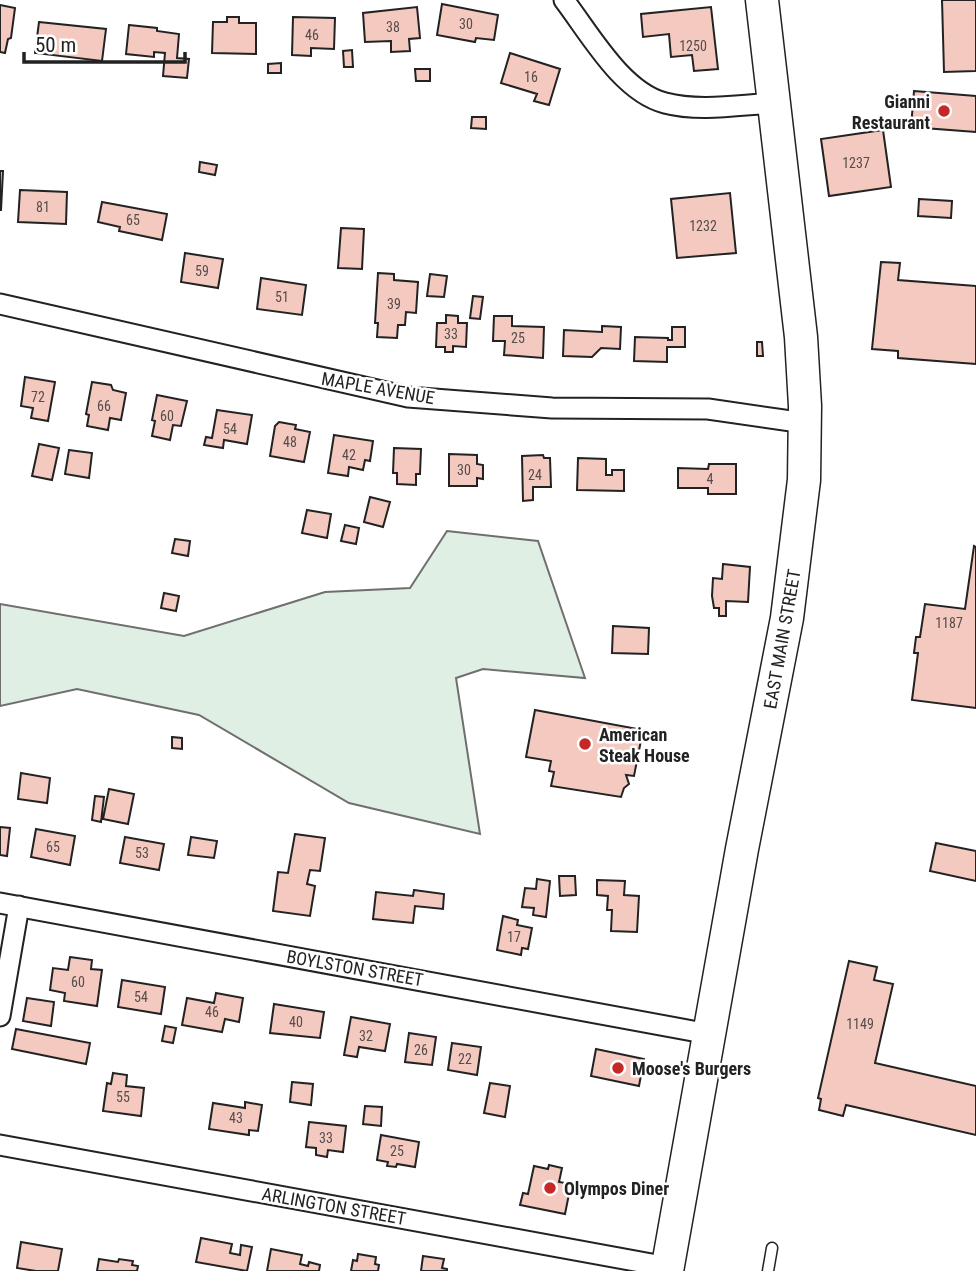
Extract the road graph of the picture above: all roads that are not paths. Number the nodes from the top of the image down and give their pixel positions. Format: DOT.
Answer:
graph roads {
  1 [pos="564,0"];
  2 [pos="762,0"];
  3 [pos="774,103"];
  4 [pos="0,304"];
  5 [pos="805,423"];
  6 [pos="9,904"];
  7 [pos="0,1016"];
  8 [pos="709,1034"];
  9 [pos="0,1145"];
  10 [pos="772,1248"];
  11 [pos="668,1269"];
  12 [pos="768,1271"];
  1 -- 3 [label="street"];
  2 -- 3 [label="main road, EAST MAIN STREET"];
  3 -- 5 [label="main road, EAST MAIN STREET"];
  4 -- 5 [label="street, MAPLE AVENUE"];
  5 -- 8 [label="main road, EAST MAIN STREET"];
  6 -- 7 [label="street"];
  6 -- 8 [label="street, BOYLSTON STREET"];
  8 -- 11 [label="main road, EAST MAIN STREET"];
  9 -- 11 [label="street, ARLINGTON STREET"];
  10 -- 12 [label="lane"];
}
